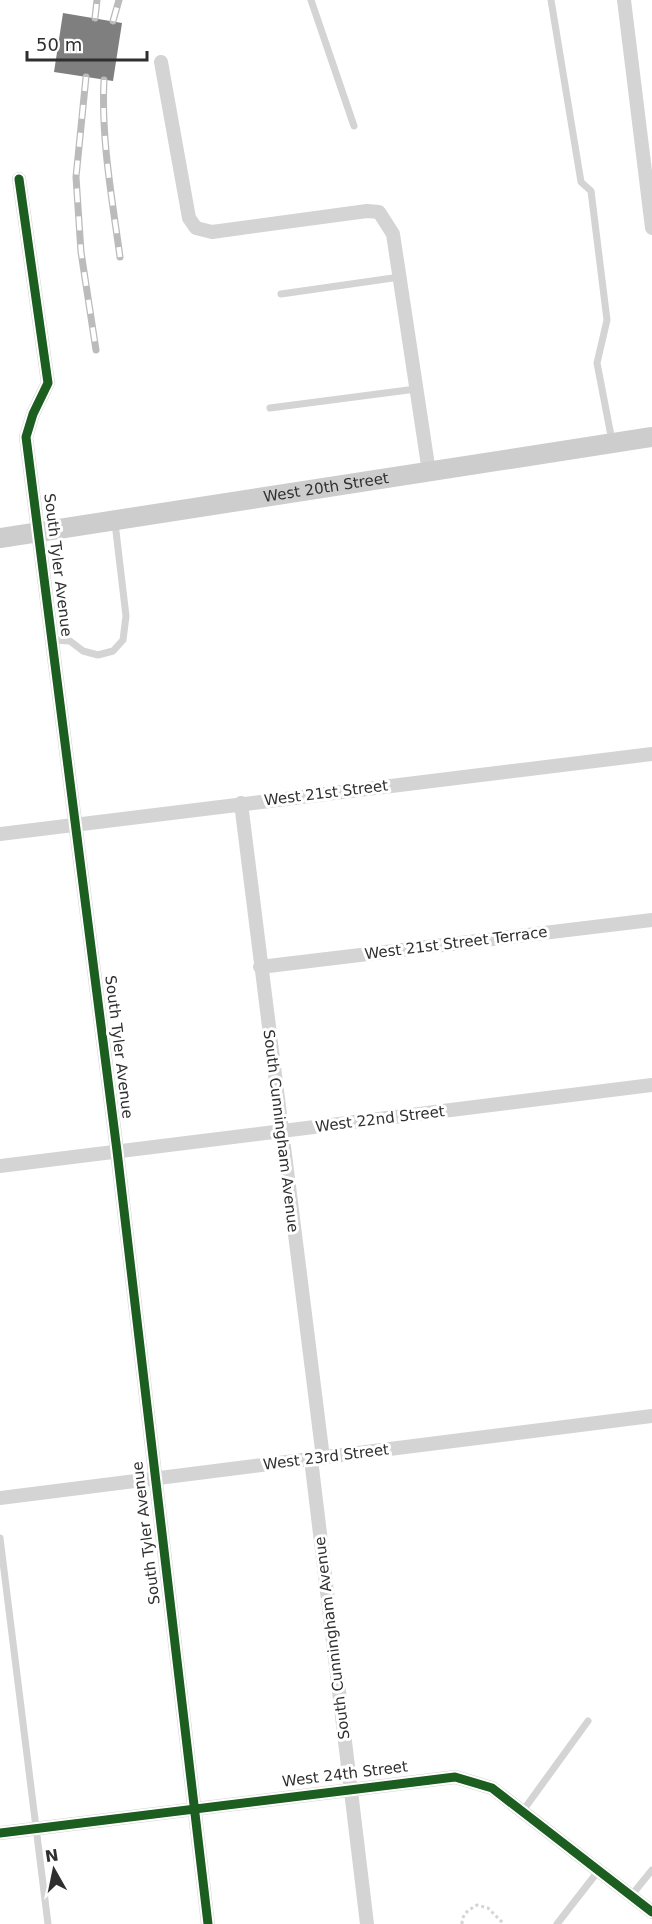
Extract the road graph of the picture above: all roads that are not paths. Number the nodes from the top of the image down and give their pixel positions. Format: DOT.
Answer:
graph roads {
  1 [pos="311,0"];
  2 [pos="551,0"];
  3 [pos="624,0"];
  4 [pos="161,62"];
  5 [pos="354,126"];
  6 [pos="649,175"];
  7 [pos="19,179"];
  8 [pos="652,228"];
  9 [pos="400,278"];
  10 [pos="281,294"];
  11 [pos="417,389"];
  12 [pos="270,408"];
  13 [pos="652,437"];
  14 [pos="612,443"];
  15 [pos="429,472"];
  16 [pos="115,521"];
  17 [pos="39,533"];
  18 [pos="0,538"];
  19 [pos="52,640"];
  20 [pos="652,754"];
  21 [pos="241,803"];
  22 [pos="76,825"];
  23 [pos="0,834"];
  24 [pos="652,920"];
  25 [pos="260,967"];
  26 [pos="652,1085"];
  27 [pos="281,1132"];
  28 [pos="117,1151"];
  29 [pos="0,1166"];
  30 [pos="652,1416"];
  31 [pos="317,1459"];
  32 [pos="155,1479"];
  33 [pos="0,1498"];
  34 [pos="0,1538"];
  35 [pos="588,1721"];
  36 [pos="350,1788"];
  37 [pos="193,1808"];
  38 [pos="522,1812"];
  39 [pos="36,1828"];
  40 [pos="0,1833"];
  41 [pos="599,1870"];
  42 [pos="652,1870"];
  43 [pos="632,1896"];
  44 [pos="652,1912"];
  45 [pos="48,1924"];
  46 [pos="208,1924"];
  47 [pos="367,1924"];
  48 [pos="557,1924"];
  1 -- 5 [label="lane"];
  2 -- 14 [label="lane"];
  3 -- 6 [label="street"];
  4 -- 9 [label="street"];
  6 -- 8 [label="street"];
  7 -- 17 [label="street, South Tyler Avenue"];
  9 -- 10 [label="lane"];
  9 -- 11 [label="street"];
  11 -- 12 [label="lane"];
  11 -- 15 [label="street"];
  13 -- 14 [label="main road, West 20th Street"];
  14 -- 15 [label="main road, West 20th Street"];
  15 -- 16 [label="main road, West 20th Street"];
  16 -- 17 [label="main road, West 20th Street"];
  16 -- 19 [label="lane"];
  17 -- 18 [label="main road, West 20th Street"];
  17 -- 19 [label="street, South Tyler Avenue"];
  19 -- 22 [label="street, South Tyler Avenue"];
  20 -- 21 [label="street, West 21st Street"];
  21 -- 22 [label="street, West 21st Street"];
  21 -- 25 [label="street, South Cunningham Avenue"];
  22 -- 23 [label="street, West 21st Street"];
  22 -- 28 [label="street, South Tyler Avenue"];
  24 -- 25 [label="street, West 21st Street Terrace"];
  25 -- 27 [label="street, South Cunningham Avenue"];
  26 -- 27 [label="street, West 22nd Street"];
  27 -- 28 [label="street, West 22nd Street"];
  27 -- 31 [label="street, South Cunningham Avenue"];
  28 -- 29 [label="street, West 22nd Street"];
  28 -- 32 [label="street, South Tyler Avenue"];
  30 -- 31 [label="street, West 23rd Street"];
  31 -- 32 [label="street, West 23rd Street"];
  31 -- 36 [label="street, South Cunningham Avenue"];
  32 -- 33 [label="street, West 23rd Street"];
  32 -- 37 [label="street, South Tyler Avenue"];
  34 -- 39 [label="lane"];
  35 -- 38 [label="lane"];
  36 -- 37 [label="street, West 24th Street"];
  36 -- 38 [label="street, West 24th Street"];
  36 -- 47 [label="street, South Cunningham Avenue"];
  37 -- 39 [label="street, West 24th Street"];
  37 -- 46 [label="street, South Tyler Avenue"];
  38 -- 41 [label="street, West 24th Street"];
  39 -- 40 [label="street, West 24th Street"];
  39 -- 45 [label="lane"];
  41 -- 43 [label="street, West 24th Street"];
  41 -- 48 [label="lane"];
  42 -- 43 [label="lane"];
  43 -- 44 [label="street, West 24th Street"];
}
